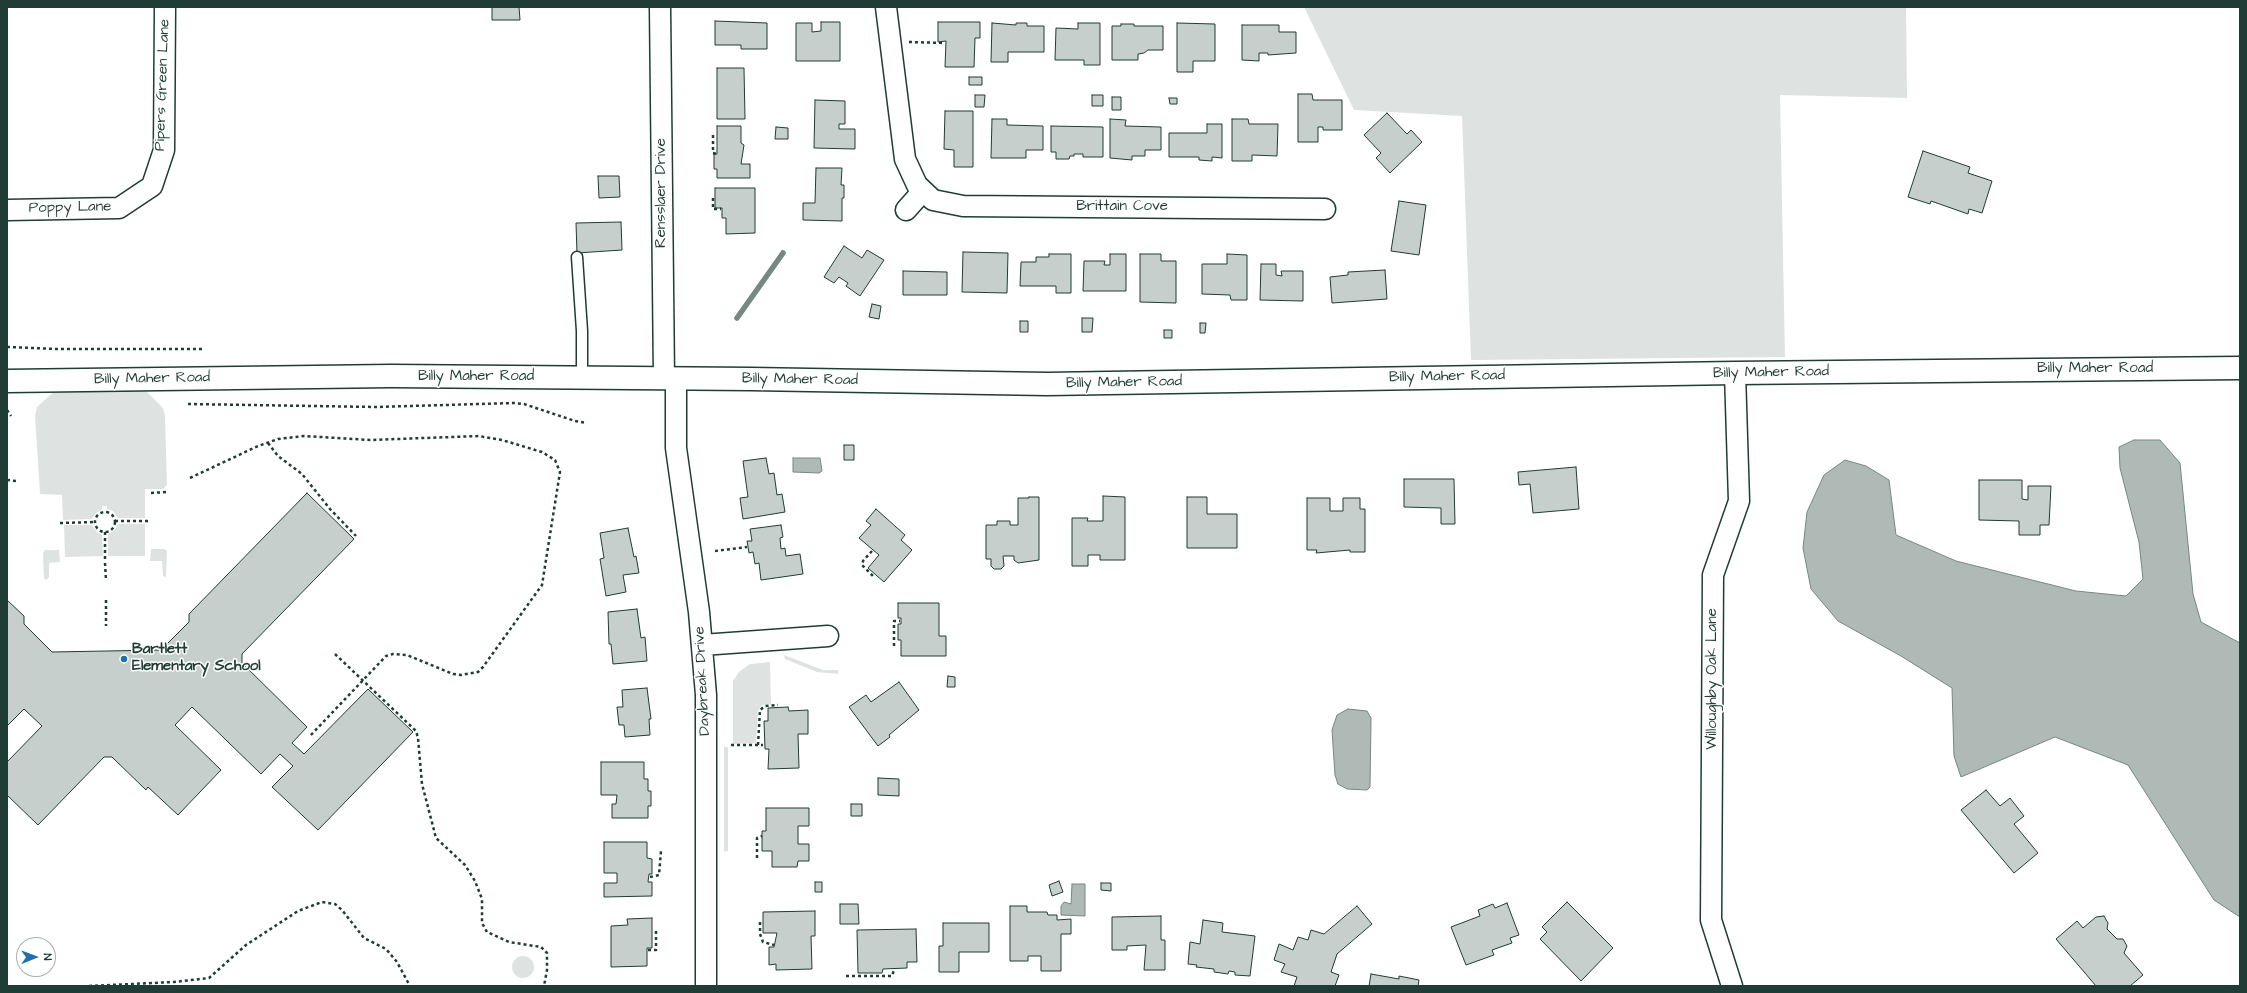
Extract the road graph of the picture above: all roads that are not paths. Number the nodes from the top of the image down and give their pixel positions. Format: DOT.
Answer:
graph roads {
  1 [pos="165,7"];
  2 [pos="660,7"];
  3 [pos="886,7"];
  4 [pos="152,186"];
  5 [pos="922,192"];
  6 [pos="1325,209"];
  7 [pos="7,210"];
  8 [pos="906,210"];
  9 [pos="577,257"];
  10 [pos="2240,368"];
  11 [pos="1735,373"];
  12 [pos="582,378"];
  13 [pos="670,378"];
  14 [pos="7,381"];
  15 [pos="828,636"];
  16 [pos="702,645"];
  17 [pos="706,986"];
  18 [pos="1732,986"];
  1 -- 4 [label="street, Pipers Green Lane"];
  2 -- 13 [label="street, Rensslaer Drive"];
  3 -- 5 [label="street"];
  4 -- 7 [label="street, Poppy Lane"];
  5 -- 6 [label="street, Brittain Cove"];
  5 -- 8 [label="street"];
  9 -- 12 [label="lane"];
  10 -- 11 [label="main road, Billy Maher Road"];
  11 -- 13 [label="main road, Billy Maher Road"];
  11 -- 18 [label="street, Willoughby Oak Lane"];
  12 -- 13 [label="main road, Billy Maher Road"];
  12 -- 14 [label="main road, Billy Maher Road"];
  13 -- 16 [label="street, Daybreak Drive"];
  15 -- 16 [label="street"];
  16 -- 17 [label="street, Daybreak Drive"];
}
